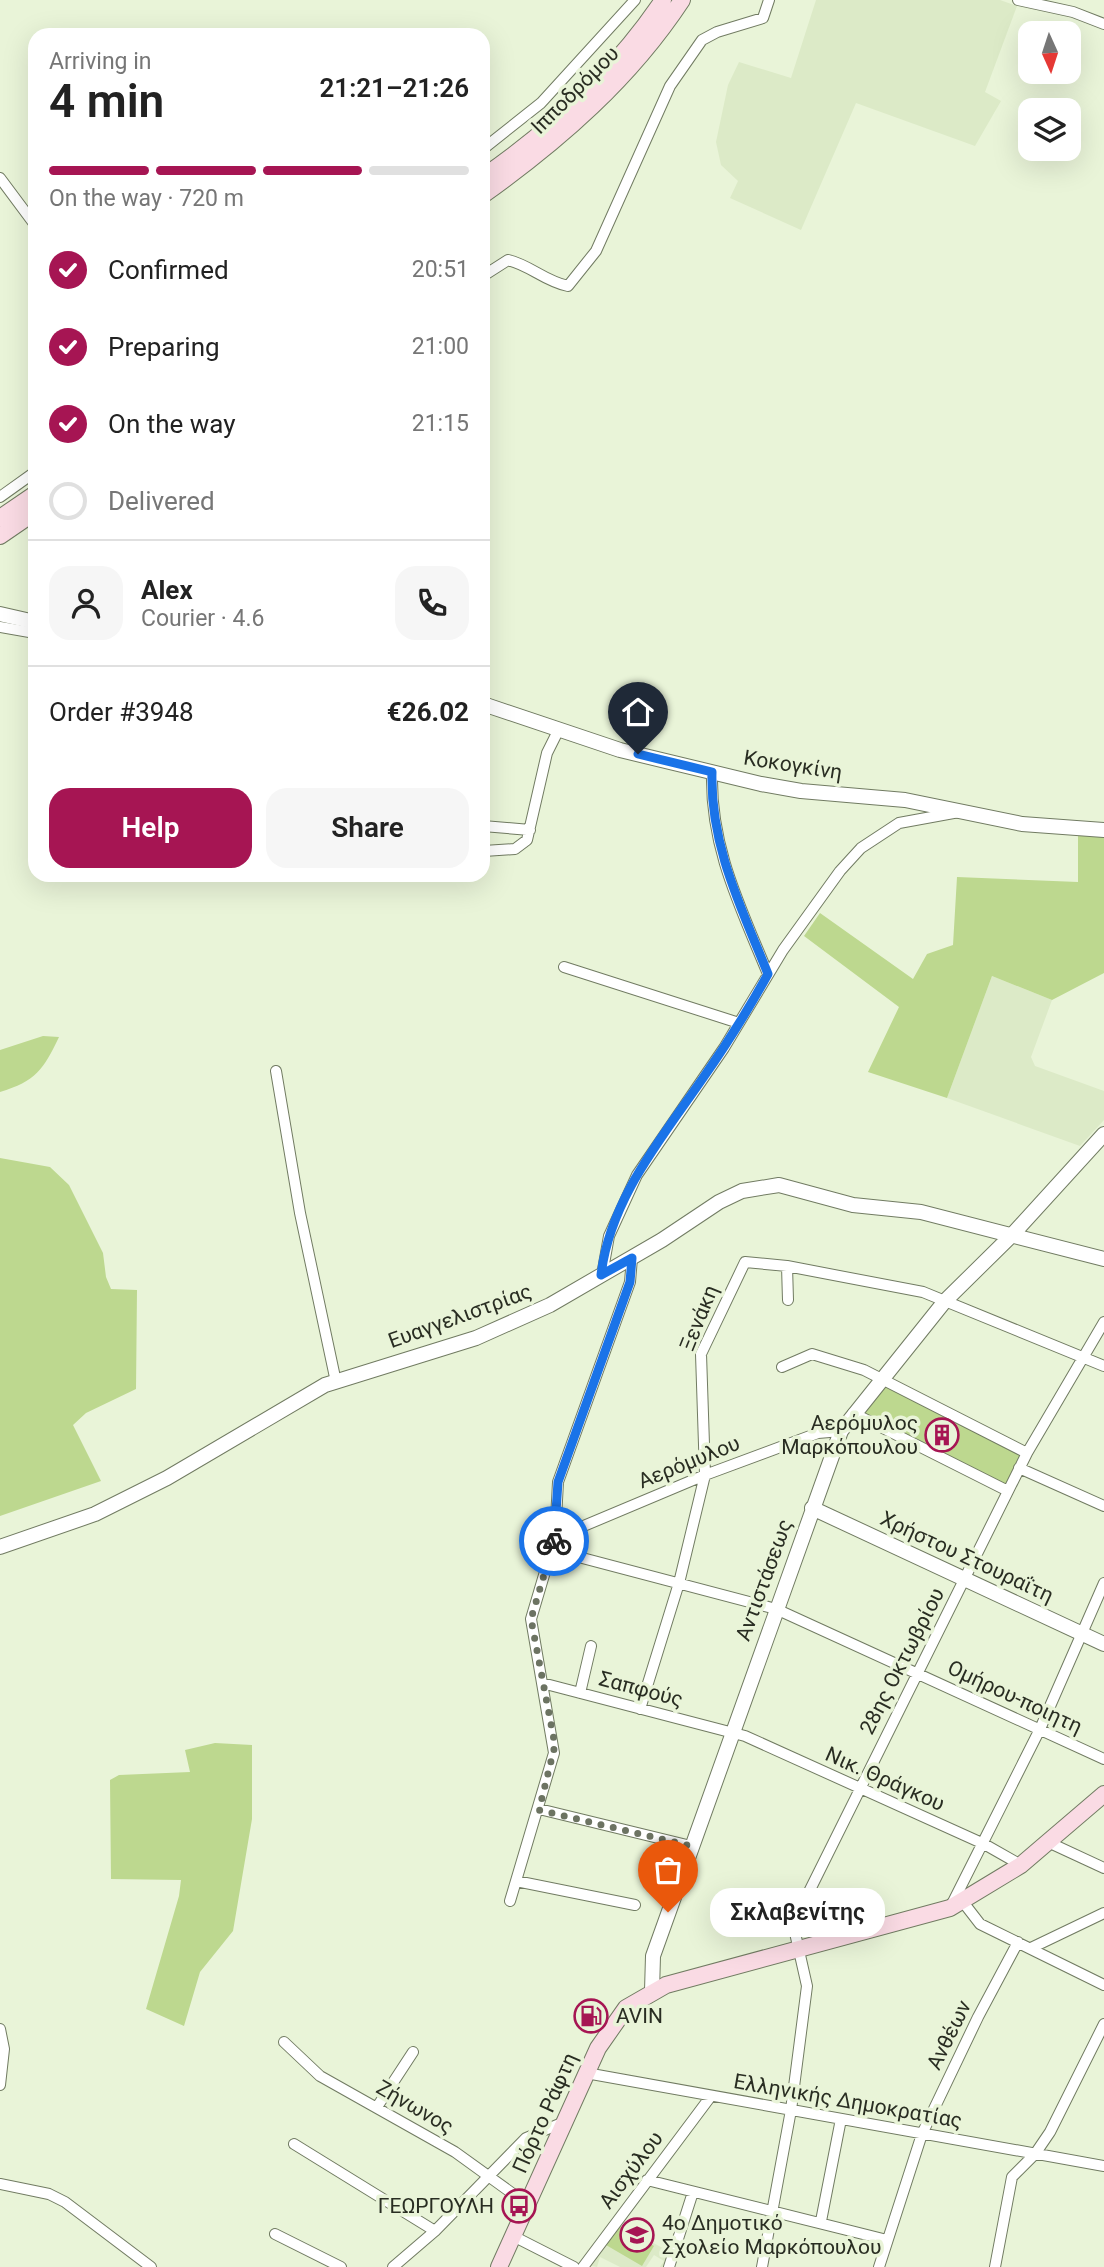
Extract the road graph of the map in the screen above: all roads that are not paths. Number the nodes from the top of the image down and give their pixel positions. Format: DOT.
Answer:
graph roads {
  1 [pos="635,0"];
  2 [pos="663,0"];
  3 [pos="682,0"];
  4 [pos="769,0"];
  5 [pos="1018,0"];
  6 [pos="1104,24"];
  7 [pos="490,143"];
  8 [pos="490,172"];
  9 [pos="0,178"];
  10 [pos="490,190"];
  11 [pos="28,216"];
  12 [pos="490,272"];
  13 [pos="28,477"];
  14 [pos="0,496"];
  15 [pos="28,499"];
  16 [pos="0,517"];
  17 [pos="28,517"];
  18 [pos="0,536"];
  19 [pos="0,614"];
  20 [pos="28,620"];
  21 [pos="0,627"];
  22 [pos="28,632"];
  23 [pos="490,706"];
  24 [pos="559,729"];
  25 [pos="712,772"];
  26 [pos="961,810"];
  27 [pos="490,827"];
  28 [pos="530,830"];
  29 [pos="1104,830"];
  30 [pos="490,850"];
  31 [pos="564,967"];
  32 [pos="768,974"];
  33 [pos="739,1023"];
  34 [pos="276,1071"];
  35 [pos="1104,1134"];
  36 [pos="1012,1235"];
  37 [pos="632,1258"];
  38 [pos="1104,1259"];
  39 [pos="787,1266"];
  40 [pos="601,1275"];
  41 [pos="788,1300"];
  42 [pos="945,1301"];
  43 [pos="1104,1322"];
  44 [pos="1083,1356"];
  45 [pos="1104,1366"];
  46 [pos="782,1367"];
  47 [pos="881,1378"];
  48 [pos="336,1382"];
  49 [pos="853,1413"];
  50 [pos="841,1431"];
  51 [pos="1027,1453"];
  52 [pos="1019,1468"];
  53 [pos="705,1475"];
  54 [pos="1008,1491"];
  55 [pos="1104,1506"];
  56 [pos="812,1508"];
  57 [pos="553,1544"];
  58 [pos="0,1547"];
  59 [pos="965,1579"];
  60 [pos="679,1583"];
  61 [pos="1104,1583"];
  62 [pos="776,1609"];
  63 [pos="1082,1634"];
  64 [pos="1104,1644"];
  65 [pos="591,1646"];
  66 [pos="918,1672"];
  67 [pos="542,1682"];
  68 [pos="580,1693"];
  69 [pos="640,1709"];
  70 [pos="1040,1729"];
  71 [pos="731,1733"];
  72 [pos="1104,1759"];
  73 [pos="860,1789"];
  74 [pos="1104,1794"];
  75 [pos="539,1810"];
  76 [pos="1050,1843"];
  77 [pos="984,1844"];
  78 [pos="691,1846"];
  79 [pos="1021,1865"];
  80 [pos="1104,1868"];
  81 [pos="516,1881"];
  82 [pos="510,1901"];
  83 [pos="635,1905"];
  84 [pos="956,1905"];
  85 [pos="1104,1913"];
  86 [pos="1018,1942"];
  87 [pos="1031,1948"];
  88 [pos="799,1949"];
  89 [pos="1104,1985"];
  90 [pos="652,1991"];
  91 [pos="1104,2024"];
  92 [pos="0,2029"];
  93 [pos="285,2042"];
  94 [pos="413,2052"];
  95 [pos="586,2073"];
  96 [pos="0,2085"];
  97 [pos="711,2096"];
  98 [pos="377,2107"];
  99 [pos="791,2110"];
  100 [pos="841,2119"];
  101 [pos="564,2122"];
  102 [pos="922,2134"];
  103 [pos="294,2144"];
  104 [pos="1035,2154"];
  105 [pos="1104,2166"];
  106 [pos="488,2175"];
  107 [pos="647,2180"];
  108 [pos="0,2184"];
  109 [pos="693,2192"];
  110 [pos="527,2204"];
  111 [pos="774,2210"];
  112 [pos="821,2221"];
  113 [pos="435,2231"];
  114 [pos="275,2234"];
  115 [pos="513,2236"];
  116 [pos="887,2240"];
  117 [pos="150,2267"];
  118 [pos="341,2267"];
  119 [pos="393,2267"];
  120 [pos="499,2267"];
  121 [pos="574,2267"];
  122 [pos="583,2267"];
  123 [pos="669,2267"];
  124 [pos="762,2267"];
  125 [pos="879,2267"];
  126 [pos="995,2267"];
  1 -- 7 [label="street"];
  2 -- 8 [label="main road, Ιπποδρόμου"];
  3 -- 10 [label="main road, Ιπποδρόμου"];
  4 -- 12 [label="street"];
  5 -- 6 [label="street"];
  9 -- 11 [label="street"];
  13 -- 14 [label="street"];
  15 -- 16 [label="main road"];
  17 -- 18 [label="main road"];
  19 -- 20 [label="street"];
  21 -- 22 [label="street"];
  23 -- 24 [label="street, Κοκογκίνη"];
  24 -- 25 [label="street, Κοκογκίνη"];
  24 -- 28 [label="street"];
  25 -- 26 [label="street, Κοκογκίνη"];
  25 -- 32 [label="street"];
  26 -- 29 [label="street, Κοκογκίνη"];
  26 -- 32 [label="street"];
  27 -- 28 [label="street"];
  28 -- 30 [label="street"];
  31 -- 33 [label="street"];
  32 -- 33 [label="street"];
  33 -- 40 [label="street"];
  34 -- 48 [label="street"];
  35 -- 36 [label="street, Αντιστάσεως"];
  36 -- 37 [label="street, Ευαγγελιστρίας"];
  36 -- 38 [label="street, Ευαγγελιστρίας"];
  36 -- 42 [label="street, Αντιστάσεως"];
  37 -- 40 [label="street, Ευαγγελιστρίας"];
  37 -- 57 [label="street"];
  39 -- 41 [label="street"];
  39 -- 42 [label="street"];
  39 -- 53 [label="street, Ξενάκη"];
  40 -- 48 [label="street, Ευαγγελιστρίας"];
  42 -- 44 [label="street"];
  42 -- 47 [label="street, Αντιστάσεως"];
  43 -- 44 [label="street, 28ης Οκτωβρίου"];
  44 -- 45 [label="street"];
  44 -- 51 [label="street, 28ης Οκτωβρίου"];
  46 -- 47 [label="street"];
  47 -- 49 [label="street, Αντιστάσεως"];
  47 -- 51 [label="street"];
  48 -- 58 [label="street, Ευαγγελιστρίας"];
  49 -- 50 [label="street, Αντιστάσεως"];
  49 -- 54 [label="street"];
  50 -- 53 [label="street, Αερόμυλου"];
  50 -- 56 [label="street, Αντιστάσεως"];
  51 -- 52 [label="street, 28ης Οκτωβρίου"];
  52 -- 54 [label="street, 28ης Οκτωβρίου"];
  52 -- 55 [label="street"];
  53 -- 57 [label="street, Αερόμυλου"];
  53 -- 60 [label="street, Ξενάκη"];
  54 -- 59 [label="street, 28ης Οκτωβρίου"];
  56 -- 59 [label="street, Χρήστου Στουραΐτη"];
  56 -- 62 [label="street, Αντιστάσεως"];
  57 -- 60 [label="street, Ομήρου-ποιητη"];
  57 -- 67 [label="street"];
  59 -- 63 [label="street, Χρήστου Στουραΐτη"];
  59 -- 66 [label="street, 28ης Οκτωβρίου"];
  60 -- 62 [label="street, Ομήρου-ποιητη"];
  60 -- 69 [label="street, Ξενάκη"];
  61 -- 63 [label="street"];
  62 -- 66 [label="street, Ομήρου-ποιητη"];
  62 -- 71 [label="street, Αντιστάσεως"];
  63 -- 64 [label="street, Χρήστου Στουραΐτη"];
  63 -- 70 [label="street"];
  65 -- 68 [label="street"];
  66 -- 70 [label="street, Ομήρου-ποιητη"];
  66 -- 73 [label="street, 28ης Οκτωβρίου"];
  67 -- 68 [label="street, Σαπφούς"];
  67 -- 75 [label="street"];
  68 -- 69 [label="street, Σαπφούς"];
  69 -- 71 [label="street, Σαπφούς"];
  70 -- 72 [label="street, Ομήρου-ποιητη"];
  70 -- 77 [label="street"];
  71 -- 73 [label="street, Νικ. Θράγκου"];
  71 -- 78 [label="street, Αντιστάσεως"];
  73 -- 77 [label="street, Νικ. Θράγκου"];
  73 -- 88 [label="street, 28ης Οκτωβρίου"];
  74 -- 76 [label="main road, Πόρτο Ράφτη"];
  75 -- 78 [label="street"];
  75 -- 81 [label="street"];
  76 -- 79 [label="main road, Πόρτο Ράφτη"];
  76 -- 80 [label="street"];
  77 -- 79 [label="street, Νικ. Θράγκου"];
  77 -- 84 [label="street"];
  78 -- 90 [label="street, Αντιστάσεως"];
  79 -- 84 [label="main road, Πόρτο Ράφτη"];
  81 -- 82 [label="street"];
  81 -- 83 [label="street"];
  84 -- 86 [label="street"];
  84 -- 88 [label="main road, Πόρτο Ράφτη"];
  85 -- 87 [label="street"];
  86 -- 87 [label="street"];
  86 -- 102 [label="street, Ανθέων"];
  87 -- 89 [label="street"];
  88 -- 90 [label="main road, Πόρτο Ράφτη"];
  88 -- 99 [label="street, 28ης Οκτωβρίου"];
  90 -- 95 [label="main road, Πόρτο Ράφτη"];
  91 -- 104 [label="street"];
  92 -- 96 [label="street"];
  93 -- 98 [label="street, Ζήνωνος"];
  94 -- 98 [label="street"];
  95 -- 97 [label="street, Ελληνικής Δημοκρατίας"];
  95 -- 101 [label="main road, Πόρτο Ράφτη"];
  97 -- 99 [label="street, Ελληνικής Δημοκρατίας"];
  97 -- 107 [label="street, Αισχύλου"];
  98 -- 106 [label="street, Ζήνωνος"];
  99 -- 100 [label="street, Ελληνικής Δημοκρατίας"];
  99 -- 111 [label="street, 28ης Οκτωβρίου"];
  100 -- 102 [label="street, Ελληνικής Δημοκρατίας"];
  100 -- 112 [label="street"];
  101 -- 106 [label="street"];
  101 -- 110 [label="main road, Πόρτο Ράφτη"];
  102 -- 104 [label="street, Ελληνικής Δημοκρατίας"];
  102 -- 116 [label="street, Ανθέων"];
  103 -- 113 [label="street"];
  104 -- 105 [label="street, Ελληνικής Δημοκρατίας"];
  104 -- 126 [label="street"];
  106 -- 110 [label="street, Ζήνωνος"];
  106 -- 113 [label="street"];
  107 -- 109 [label="street"];
  107 -- 122 [label="street, Αισχύλου"];
  108 -- 117 [label="street"];
  109 -- 111 [label="street"];
  109 -- 123 [label="street"];
  110 -- 115 [label="main road, Πόρτο Ράφτη"];
  111 -- 112 [label="street"];
  111 -- 124 [label="street, 28ης Οκτωβρίου"];
  112 -- 116 [label="street"];
  113 -- 119 [label="street"];
  114 -- 118 [label="street"];
  115 -- 120 [label="main road, Πόρτο Ράφτη"];
  115 -- 121 [label="street"];
  116 -- 125 [label="street, Ανθέων"];
}
